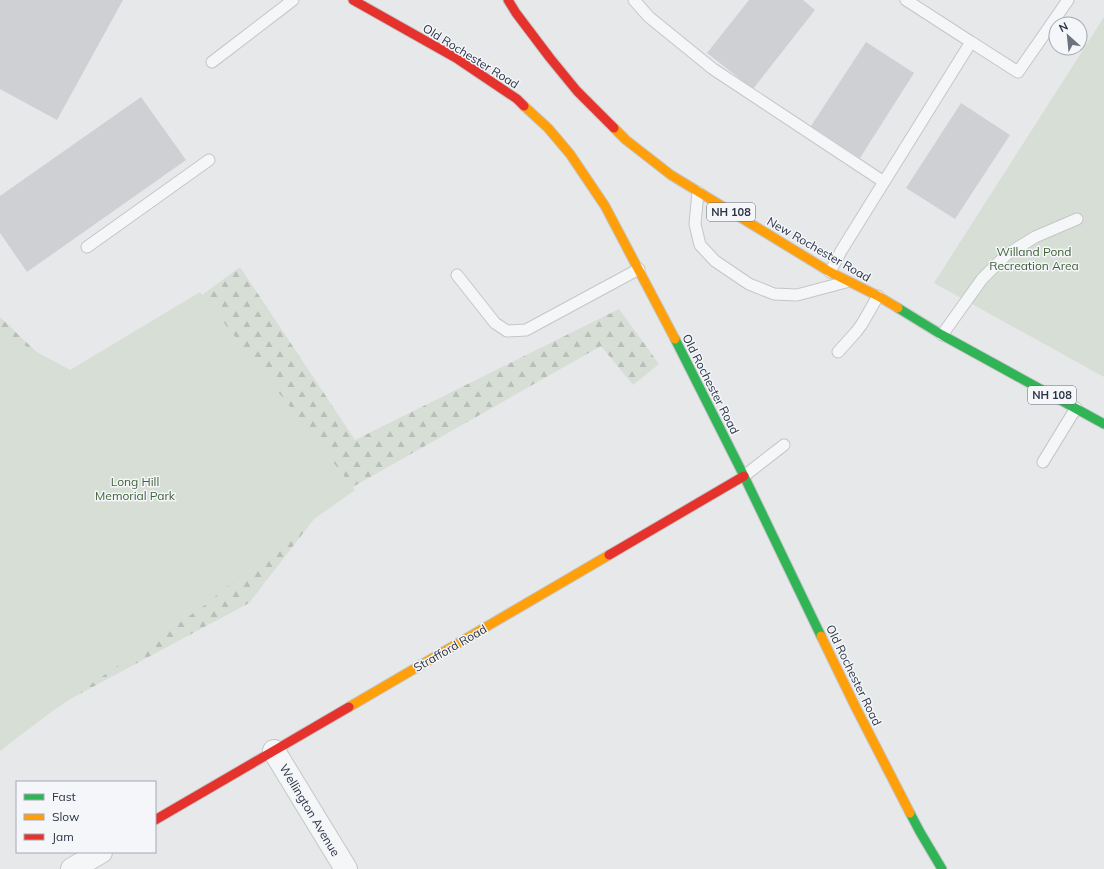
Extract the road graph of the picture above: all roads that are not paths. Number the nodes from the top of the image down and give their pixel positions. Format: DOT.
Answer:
graph roads {
  1 [pos="293,0"];
  2 [pos="508,0"];
  3 [pos="634,0"];
  4 [pos="906,0"];
  5 [pos="1068,0"];
  6 [pos="358,1"];
  7 [pos="971,42"];
  8 [pos="212,62"];
  9 [pos="209,160"];
  10 [pos="884,182"];
  11 [pos="698,192"];
  12 [pos="1077,219"];
  13 [pos="87,247"];
  14 [pos="639,269"];
  15 [pos="830,272"];
  16 [pos="457,274"];
  17 [pos="849,281"];
  18 [pos="878,296"];
  19 [pos="942,335"];
  20 [pos="838,352"];
  21 [pos="1076,408"];
  22 [pos="1104,424"];
  23 [pos="784,446"];
  24 [pos="1043,462"];
  25 [pos="744,476"];
  26 [pos="274,751"];
  27 [pos="156,819"];
  28 [pos="99,853"];
  29 [pos="72,869"];
  30 [pos="346,869"];
  31 [pos="942,869"];
  1 -- 8 [label="lane"];
  2 -- 11 [label="street, New Rochester Road / NH 108"];
  3 -- 10 [label="lane"];
  4 -- 7 [label="lane"];
  5 -- 7 [label="lane"];
  6 -- 14 [label="street, Old Rochester Road"];
  7 -- 10 [label="lane"];
  9 -- 13 [label="lane"];
  10 -- 15 [label="lane"];
  11 -- 15 [label="street, New Rochester Road / NH 108"];
  11 -- 17 [label="lane"];
  12 -- 19 [label="lane"];
  14 -- 16 [label="lane"];
  14 -- 25 [label="street, Old Rochester Road"];
  15 -- 17 [label="street, New Rochester Road / NH 108"];
  17 -- 18 [label="street, New Rochester Road / NH 108"];
  18 -- 19 [label="street, New Rochester Road / NH 108"];
  18 -- 20 [label="lane"];
  19 -- 21 [label="street, New Rochester Road / NH 108"];
  21 -- 22 [label="street, New Rochester Road / NH 108"];
  21 -- 24 [label="lane"];
  23 -- 25 [label="lane"];
  25 -- 26 [label="street, Strafford Road"];
  25 -- 31 [label="street, Old Rochester Road"];
  26 -- 27 [label="street, Strafford Road"];
  26 -- 30 [label="street, Wellington Avenue"];
  28 -- 29 [label="street"];
}
